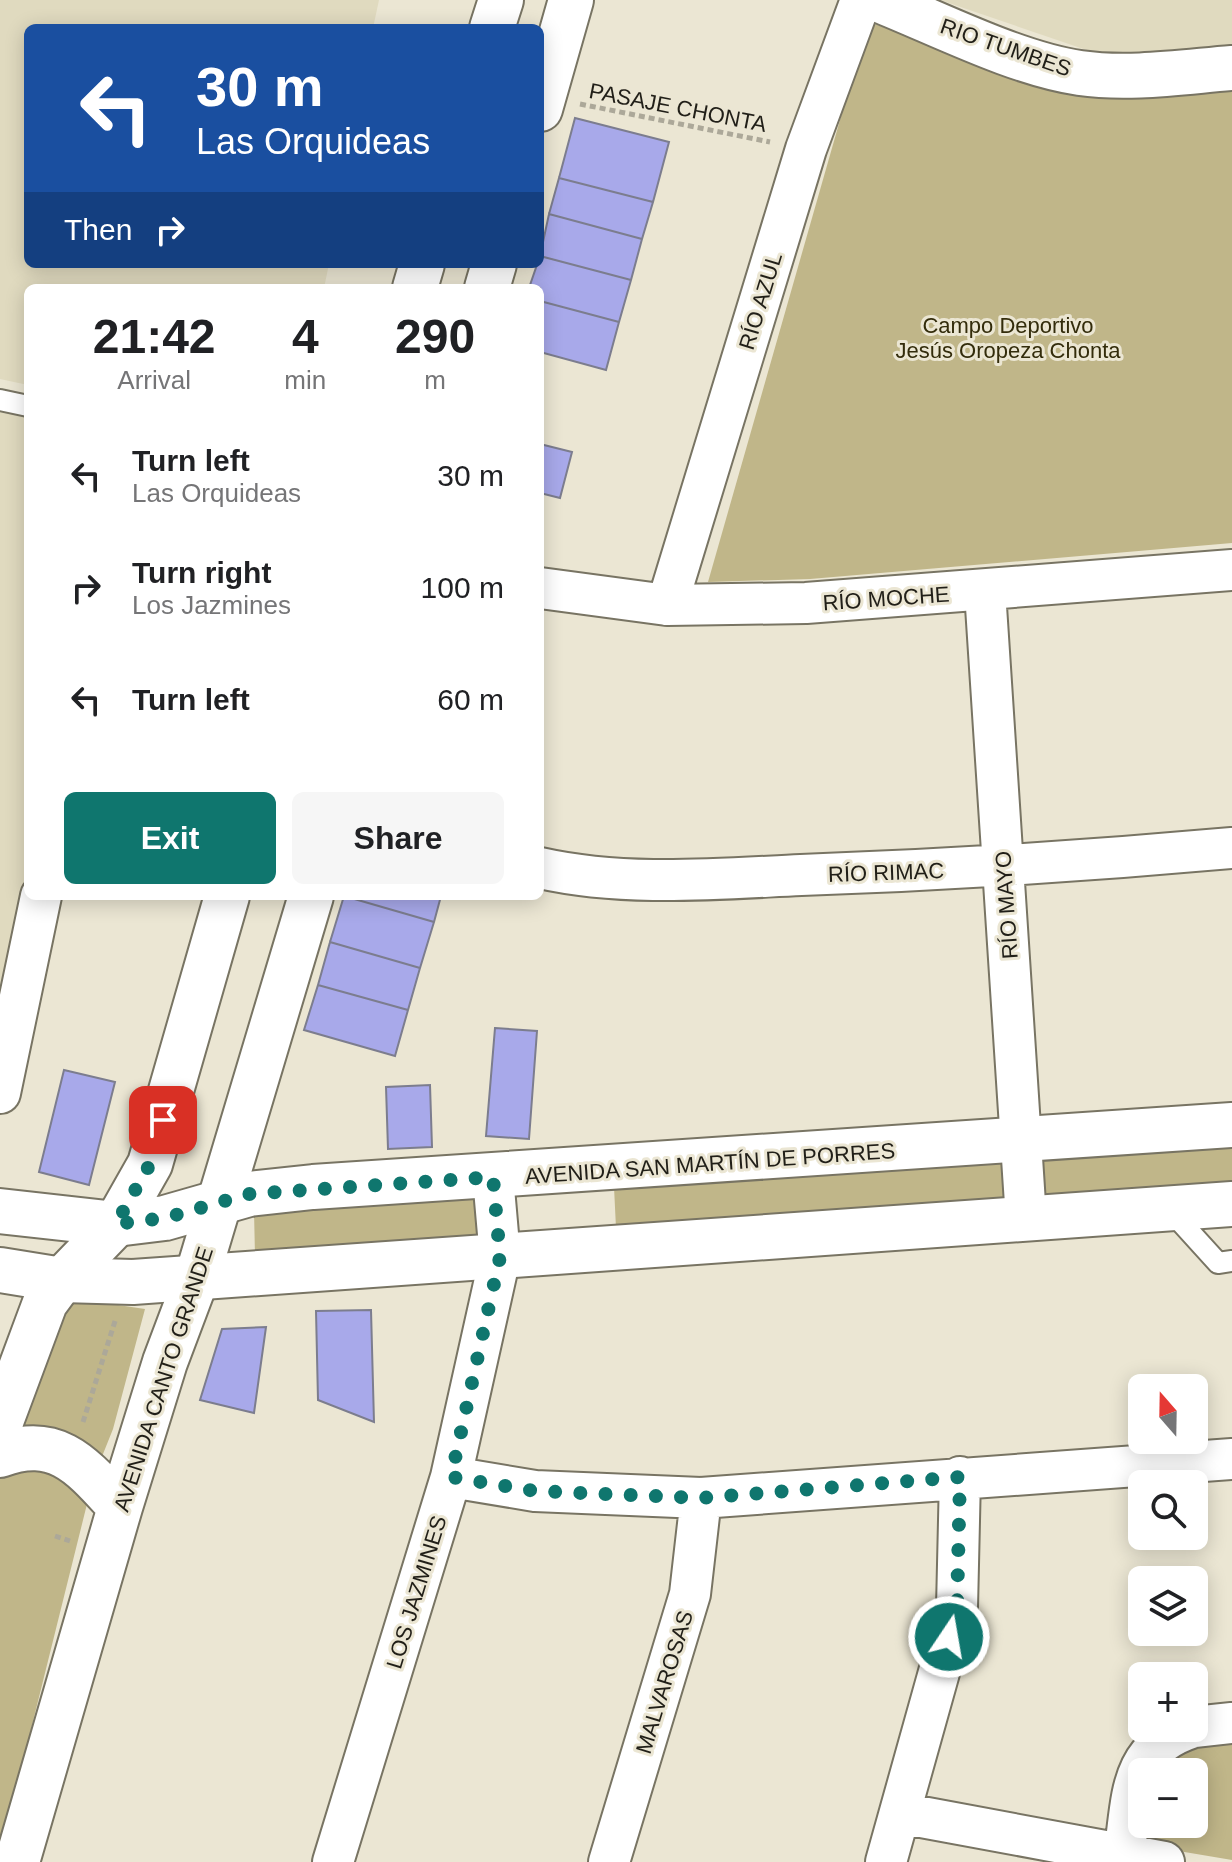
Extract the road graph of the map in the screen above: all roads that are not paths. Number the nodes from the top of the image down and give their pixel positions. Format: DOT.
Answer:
graph roads {
  1 [pos="501,0"];
  2 [pos="571,0"];
  3 [pos="861,0"];
  4 [pos="879,0"];
  5 [pos="493,24"];
  6 [pos="1232,68"];
  7 [pos="544,78"];
  8 [pos="0,400"];
  9 [pos="24,405"];
  10 [pos="1232,570"];
  11 [pos="544,589"];
  12 [pos="985,591"];
  13 [pos="667,605"];
  14 [pos="1232,848"];
  15 [pos="1003,868"];
  16 [pos="544,869"];
  17 [pos="40,900"];
  18 [pos="226,900"];
  19 [pos="310,900"];
  20 [pos="7,1028"];
  21 [pos="0,1093"];
  22 [pos="1232,1125"];
  23 [pos="1022,1142"];
  24 [pos="493,1177"];
  25 [pos="220,1202"];
  26 [pos="1232,1204"];
  27 [pos="1169,1209"];
  28 [pos="0,1211"];
  29 [pos="1026,1219"];
  30 [pos="116,1224"];
  31 [pos="500,1257"];
  32 [pos="1232,1261"];
  33 [pos="0,1270"];
  34 [pos="197,1277"];
  35 [pos="62,1280"];
  36 [pos="0,1424"];
  37 [pos="0,1455"];
  38 [pos="1232,1459"];
  39 [pos="451,1477"];
  40 [pos="960,1477"];
  41 [pos="701,1498"];
  42 [pos="120,1507"];
  43 [pos="1232,1723"];
  44 [pos="1208,1726"];
  45 [pos="1163,1742"];
  46 [pos="900,1813"];
  47 [pos="1124,1855"];
  48 [pos="17,1862"];
  49 [pos="333,1862"];
  50 [pos="609,1862"];
  51 [pos="886,1862"];
  52 [pos="1164,1862"];
  1 -- 5 [label="main road"];
  2 -- 7 [label="main road"];
  3 -- 13 [label="street, RÍO AZUL"];
  4 -- 6 [label="main road, RIO TUMBES"];
  8 -- 9 [label="lane"];
  10 -- 12 [label="street, RÍO MOCHE"];
  11 -- 13 [label="street, RÍO MOCHE"];
  12 -- 13 [label="street, RÍO MOCHE"];
  12 -- 15 [label="street, RÍO MAYO"];
  14 -- 15 [label="street, RÍO RIMAC"];
  15 -- 16 [label="street, RÍO RIMAC"];
  15 -- 23 [label="street, RÍO MAYO"];
  17 -- 20 [label="street"];
  18 -- 30 [label="main road"];
  19 -- 25 [label="main road, AVENIDA CANTO GRANDE"];
  20 -- 21 [label="street"];
  22 -- 23 [label="main road, AVENIDA SAN MARTÍN DE PORRES"];
  23 -- 24 [label="main road, AVENIDA SAN MARTÍN DE PORRES"];
  23 -- 29 [label="street, RÍO MAYO"];
  24 -- 25 [label="main road, AVENIDA SAN MARTÍN DE PORRES"];
  24 -- 31 [label="street, LOS JAZMINES"];
  25 -- 30 [label="main road, AVENIDA SAN MARTÍN DE PORRES"];
  25 -- 34 [label="main road, AVENIDA CANTO GRANDE"];
  26 -- 27 [label="main road"];
  27 -- 29 [label="main road"];
  27 -- 32 [label="lane"];
  28 -- 30 [label="main road, AVENIDA SAN MARTÍN DE PORRES"];
  29 -- 31 [label="main road"];
  30 -- 35 [label="main road"];
  31 -- 34 [label="main road"];
  31 -- 39 [label="street, LOS JAZMINES"];
  33 -- 35 [label="main road"];
  34 -- 35 [label="main road"];
  34 -- 42 [label="main road, AVENIDA CANTO GRANDE"];
  35 -- 36 [label="main road"];
  37 -- 42 [label="main road"];
  38 -- 40 [label="street"];
  39 -- 41 [label="street"];
  39 -- 49 [label="street, LOS JAZMINES"];
  40 -- 41 [label="street"];
  40 -- 46 [label="street"];
  41 -- 50 [label="street, MALVAROSAS"];
  42 -- 48 [label="main road, AVENIDA CANTO GRANDE"];
  43 -- 44 [label="street"];
  45 -- 47 [label="street"];
  46 -- 47 [label="street"];
  46 -- 51 [label="street"];
  47 -- 52 [label="street"];
}
